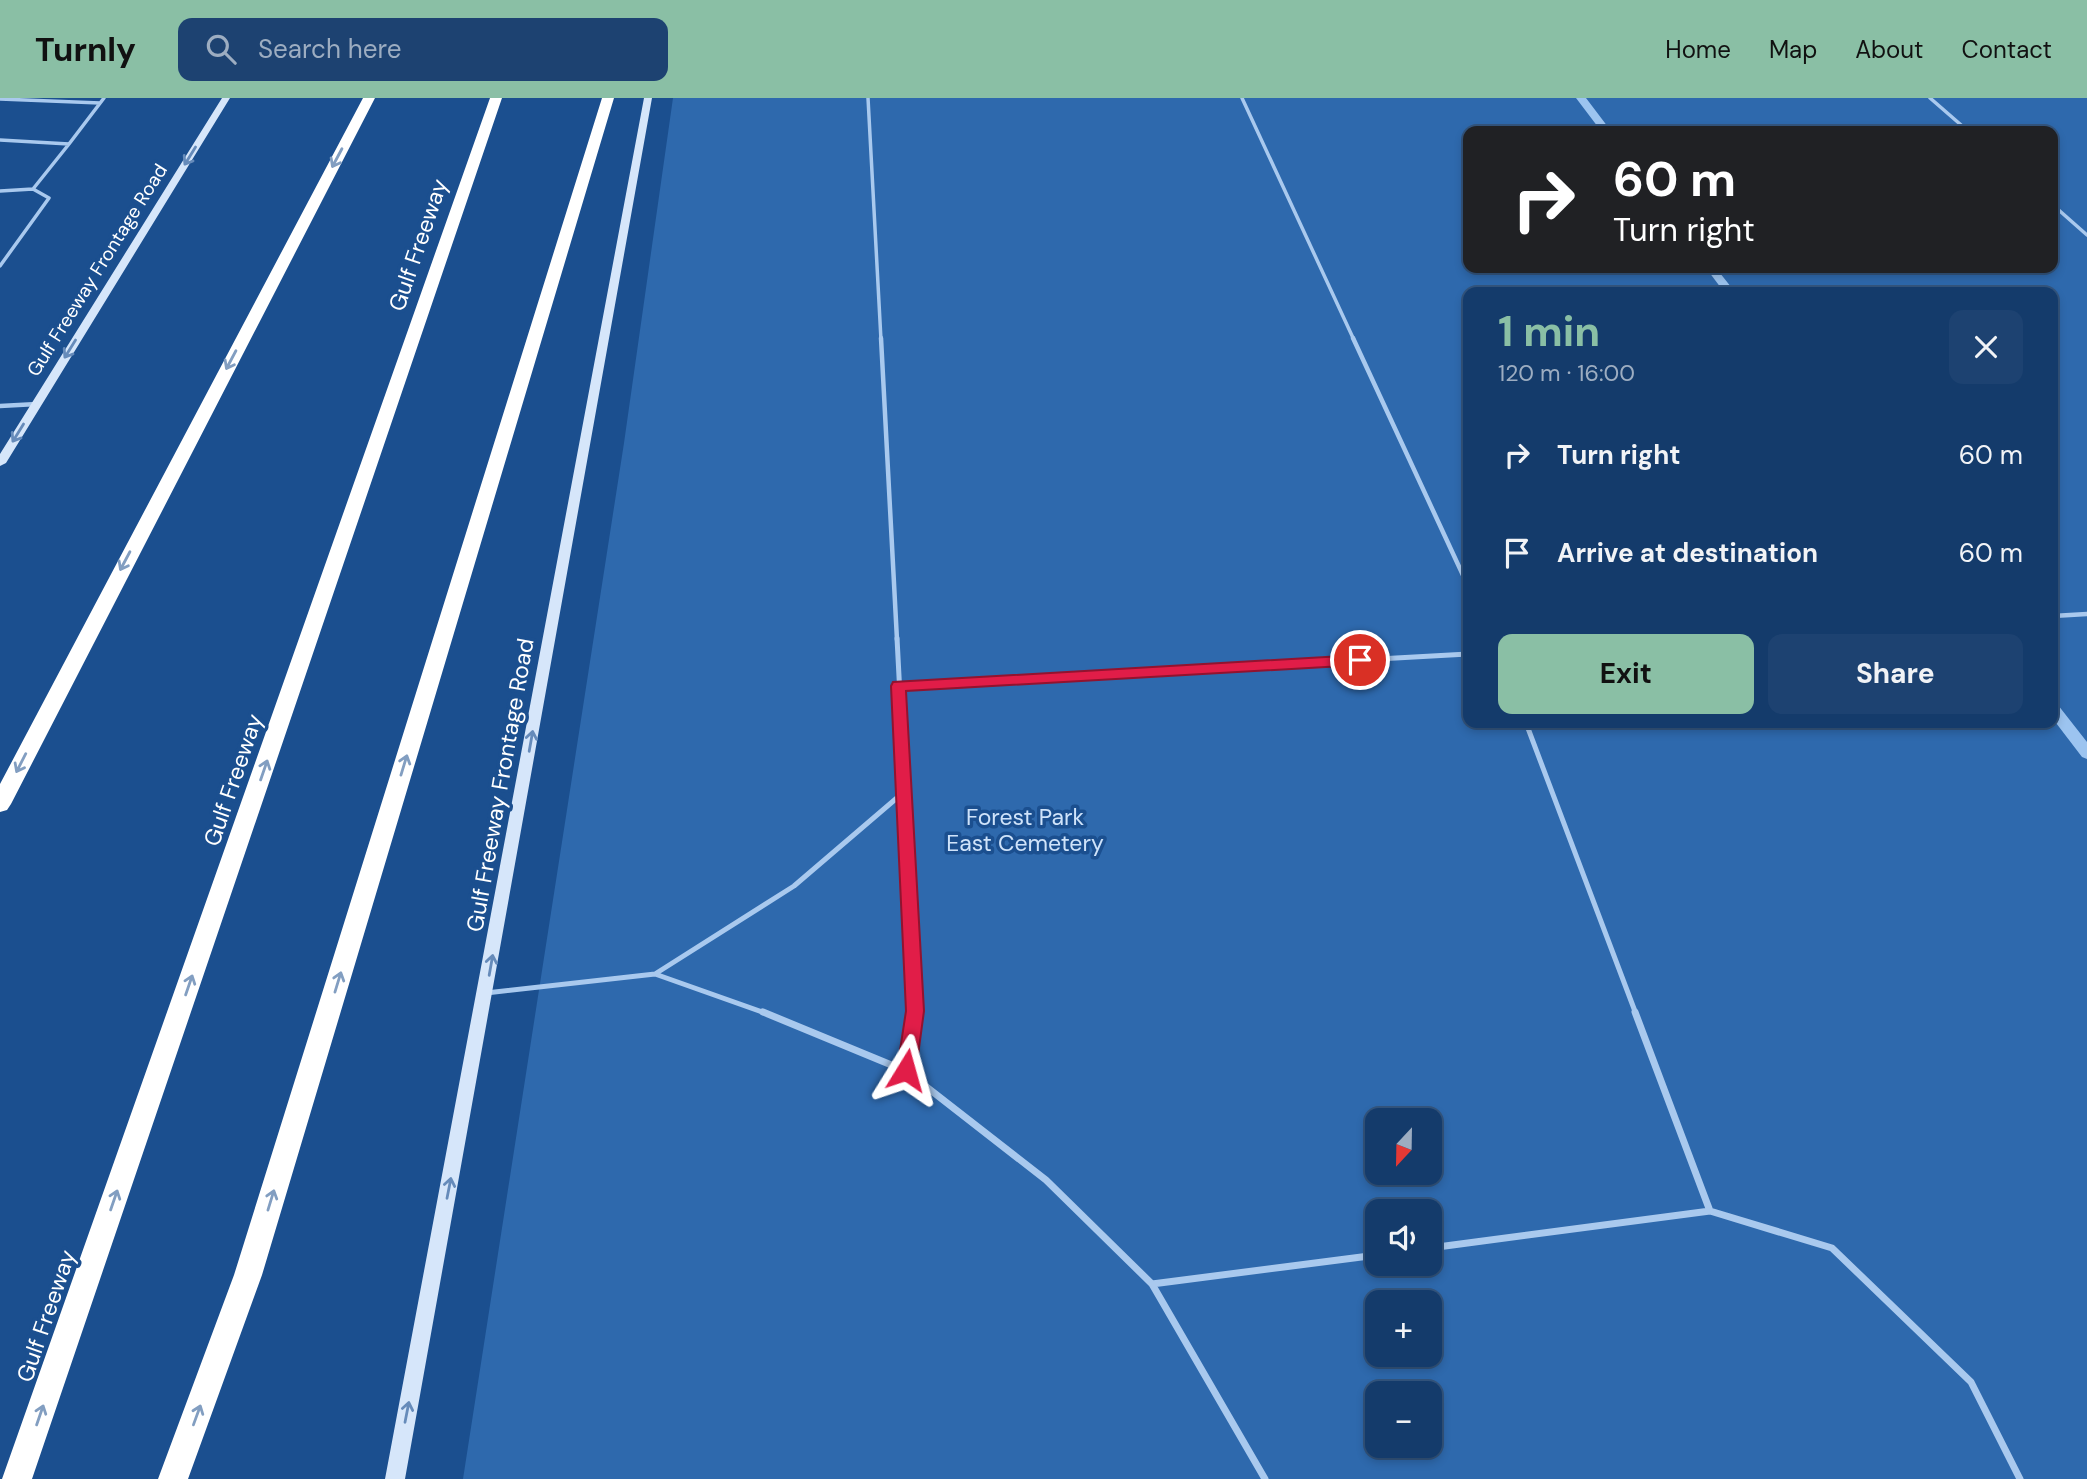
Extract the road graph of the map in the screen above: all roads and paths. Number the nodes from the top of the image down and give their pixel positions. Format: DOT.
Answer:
graph roads {
  1 [pos="104,98"];
  2 [pos="226,98"];
  3 [pos="369,98"];
  4 [pos="496,98"];
  5 [pos="608,98"];
  6 [pos="648,98"];
  7 [pos="868,98"];
  8 [pos="1242,98"];
  9 [pos="1930,98"];
  10 [pos="0,99"];
  11 [pos="100,103"];
  12 [pos="1962,126"];
  13 [pos="0,140"];
  14 [pos="69,144"];
  15 [pos="33,189"];
  16 [pos="0,191"];
  17 [pos="2058,209"];
  18 [pos="2087,235"];
  19 [pos="0,265"];
  20 [pos="37,404"];
  21 [pos="0,406"];
  22 [pos="0,463"];
  23 [pos="1463,575"];
  24 [pos="2087,614"];
  25 [pos="2058,616"];
  26 [pos="1463,654"];
  27 [pos="898,686"];
  28 [pos="1528,728"];
  29 [pos="905,791"];
  30 [pos="0,804"];
  31 [pos="654,974"];
  32 [pos="486,993"];
  33 [pos="906,1070"];
  34 [pos="1710,1211"];
  35 [pos="1442,1246"];
  36 [pos="1365,1257"];
  37 [pos="1152,1284"];
  38 [pos="17,1479"];
  39 [pos="173,1479"];
  40 [pos="395,1479"];
  41 [pos="1265,1479"];
  42 [pos="2020,1479"];
  1 -- 11 [label="lane"];
  2 -- 20 [label="main road, Gulf Freeway Frontage Road, one-way"];
  3 -- 30 [label="highway, one-way"];
  38 -- 4 [label="highway, Gulf Freeway, one-way"];
  39 -- 5 [label="highway, one-way"];
  32 -- 6 [label="main road, Gulf Freeway Frontage Road, one-way"];
  7 -- 27 [label="lane"];
  8 -- 23 [label="lane"];
  9 -- 12 [label="lane"];
  10 -- 11 [label="lane"];
  11 -- 14 [label="lane"];
  13 -- 14 [label="lane"];
  14 -- 15 [label="lane"];
  15 -- 16 [label="lane"];
  15 -- 19 [label="lane"];
  17 -- 18 [label="lane"];
  20 -- 21 [label="lane"];
  20 -- 22 [label="main road, Gulf Freeway Frontage Road, one-way"];
  24 -- 25 [label="lane"];
  26 -- 27 [label="lane"];
  27 -- 29 [label="lane"];
  28 -- 34 [label="lane"];
  29 -- 31 [label="lane"];
  29 -- 33 [label="lane"];
  31 -- 32 [label="lane"];
  31 -- 33 [label="lane"];
  40 -- 32 [label="main road, Gulf Freeway Frontage Road, one-way"];
  33 -- 37 [label="lane"];
  34 -- 35 [label="lane"];
  34 -- 42 [label="lane"];
  36 -- 37 [label="lane"];
  37 -- 41 [label="lane"];
}
